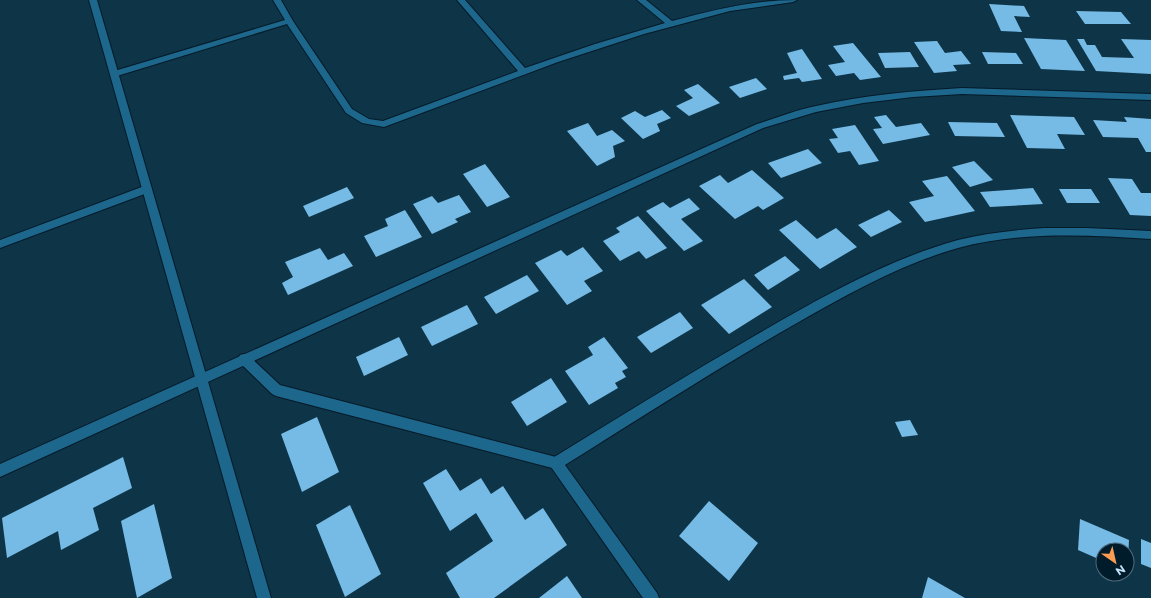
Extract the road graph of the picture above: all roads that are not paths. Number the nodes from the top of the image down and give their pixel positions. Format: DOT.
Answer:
graph roads {
  1 [pos="93,0"];
  2 [pos="277,0"];
  3 [pos="461,0"];
  4 [pos="642,0"];
  5 [pos="793,0"];
  6 [pos="289,21"];
  7 [pos="670,24"];
  8 [pos="523,71"];
  9 [pos="114,74"];
  10 [pos="1151,97"];
  11 [pos="147,189"];
  12 [pos="1151,235"];
  13 [pos="0,244"];
  14 [pos="244,359"];
  15 [pos="202,378"];
  16 [pos="556,463"];
  17 [pos="0,471"];
  18 [pos="264,598"];
  19 [pos="652,598"];
  1 -- 9 [label="street"];
  2 -- 6 [label="street"];
  3 -- 8 [label="street"];
  4 -- 7 [label="street"];
  5 -- 7 [label="street"];
  6 -- 8 [label="street"];
  6 -- 9 [label="street"];
  7 -- 8 [label="street"];
  9 -- 11 [label="street"];
  10 -- 14 [label="street"];
  11 -- 13 [label="street"];
  11 -- 15 [label="street"];
  12 -- 16 [label="street"];
  14 -- 15 [label="street"];
  14 -- 16 [label="street"];
  15 -- 17 [label="street"];
  15 -- 18 [label="street"];
  16 -- 19 [label="street"];
}
